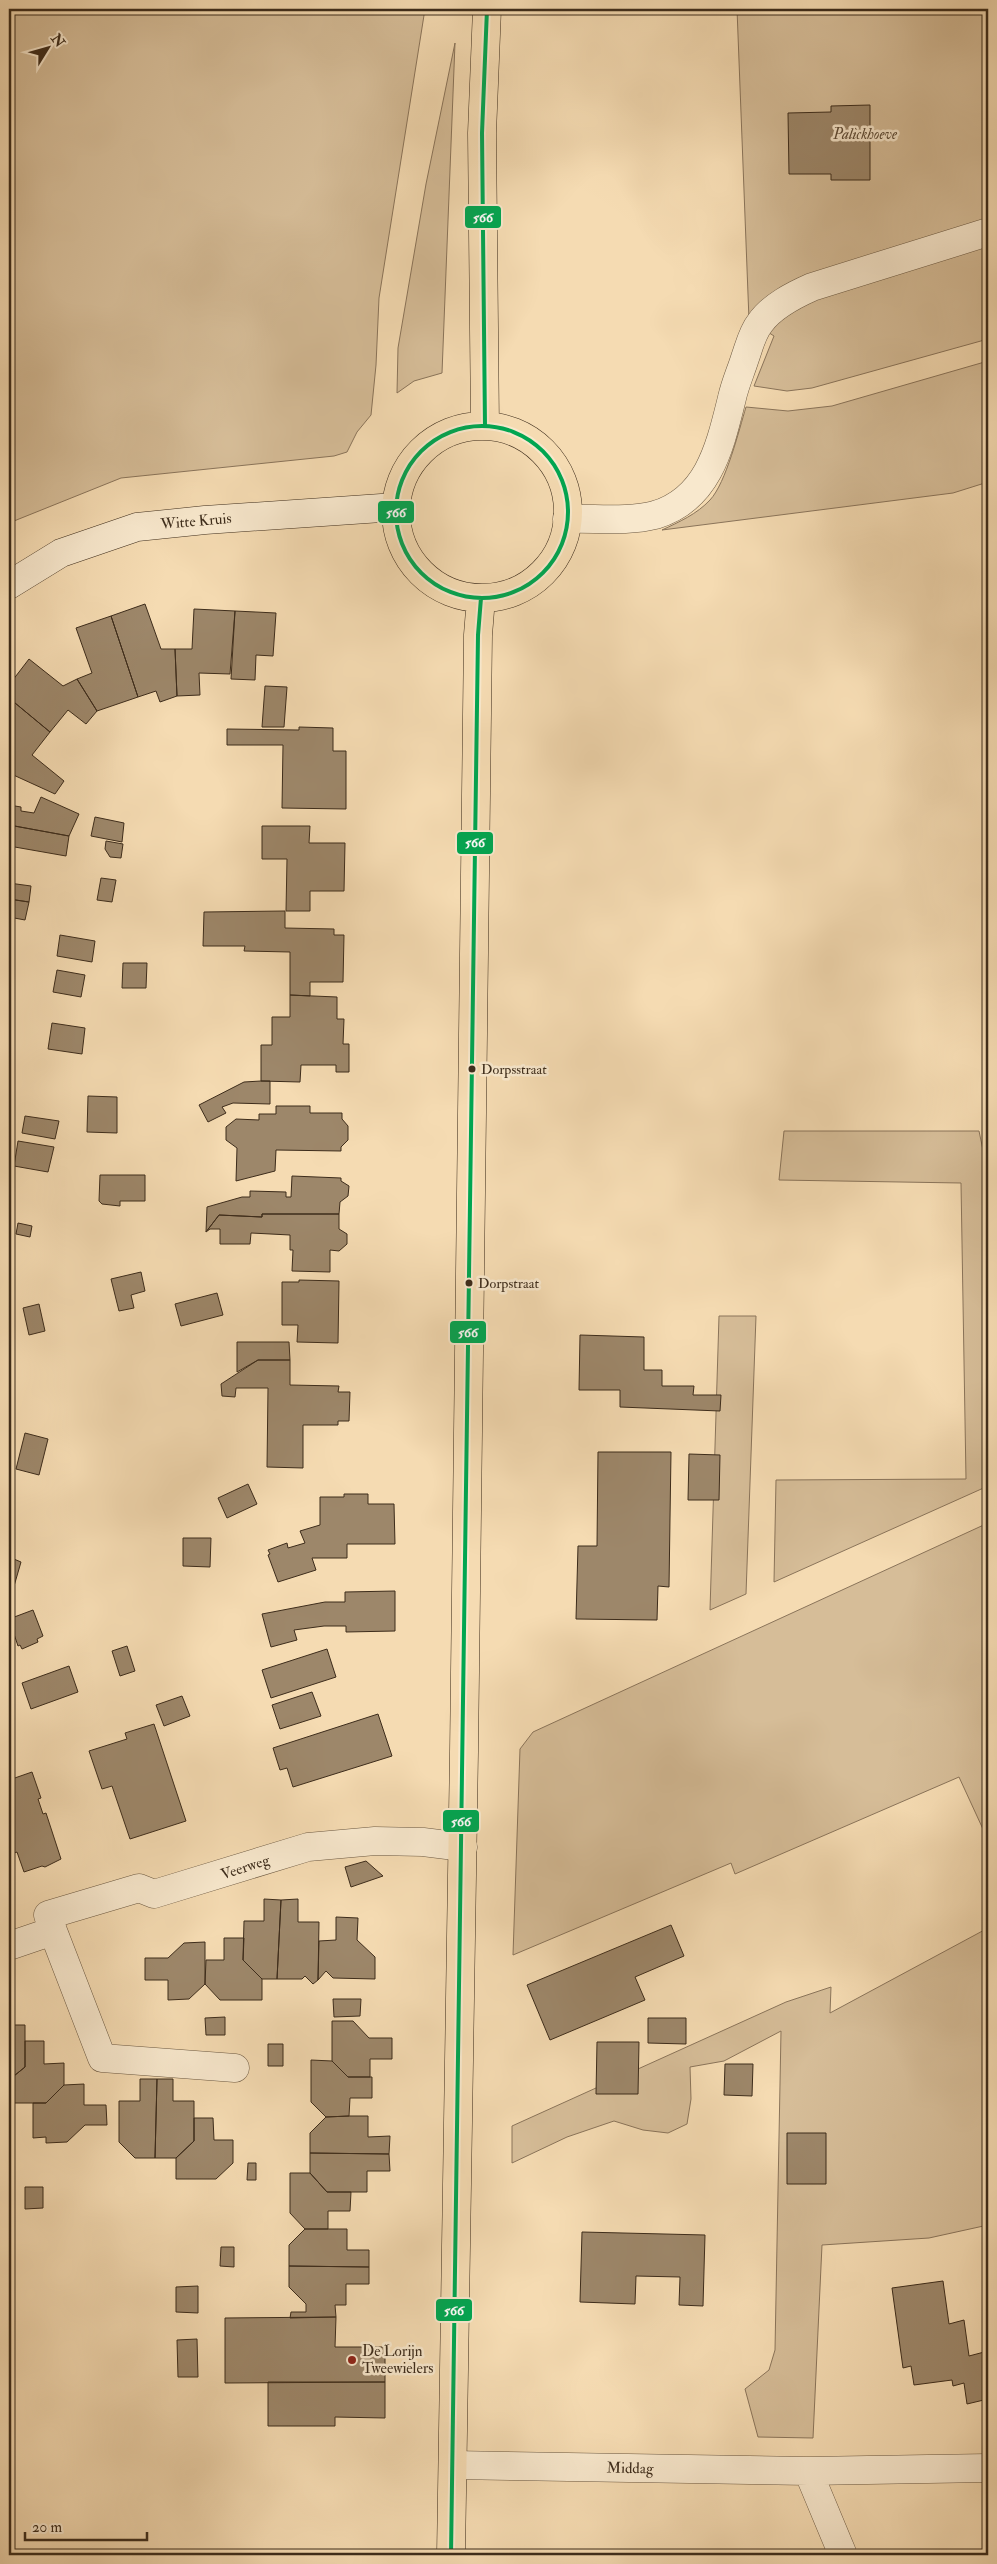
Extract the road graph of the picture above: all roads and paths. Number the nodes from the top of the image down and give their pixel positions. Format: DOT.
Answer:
graph roads {
  1 [pos="487,9"];
  2 [pos="988,232"];
  3 [pos="485,426"];
  4 [pos="396,507"];
  5 [pos="567,519"];
  6 [pos="9,585"];
  7 [pos="481,598"];
  8 [pos="463,1846"];
  9 [pos="54,1930"];
  10 [pos="9,1946"];
  11 [pos="235,2068"];
  12 [pos="453,2465"];
  13 [pos="988,2468"];
  14 [pos="808,2471"];
  15 [pos="451,2555"];
  16 [pos="843,2555"];
  1 -- 3 [label="main road"];
  2 -- 5 [label="street"];
  3 -- 4 [label="main road"];
  3 -- 5 [label="main road"];
  4 -- 6 [label="street, Witte Kruis"];
  4 -- 7 [label="main road"];
  5 -- 7 [label="main road"];
  7 -- 8 [label="main road"];
  8 -- 9 [label="street, Veerweg"];
  8 -- 12 [label="main road"];
  9 -- 10 [label="street"];
  9 -- 11 [label="street, Veerweg"];
  12 -- 14 [label="street, Middag"];
  12 -- 15 [label="main road"];
  13 -- 14 [label="street, Middag"];
  14 -- 16 [label="street"];
}
